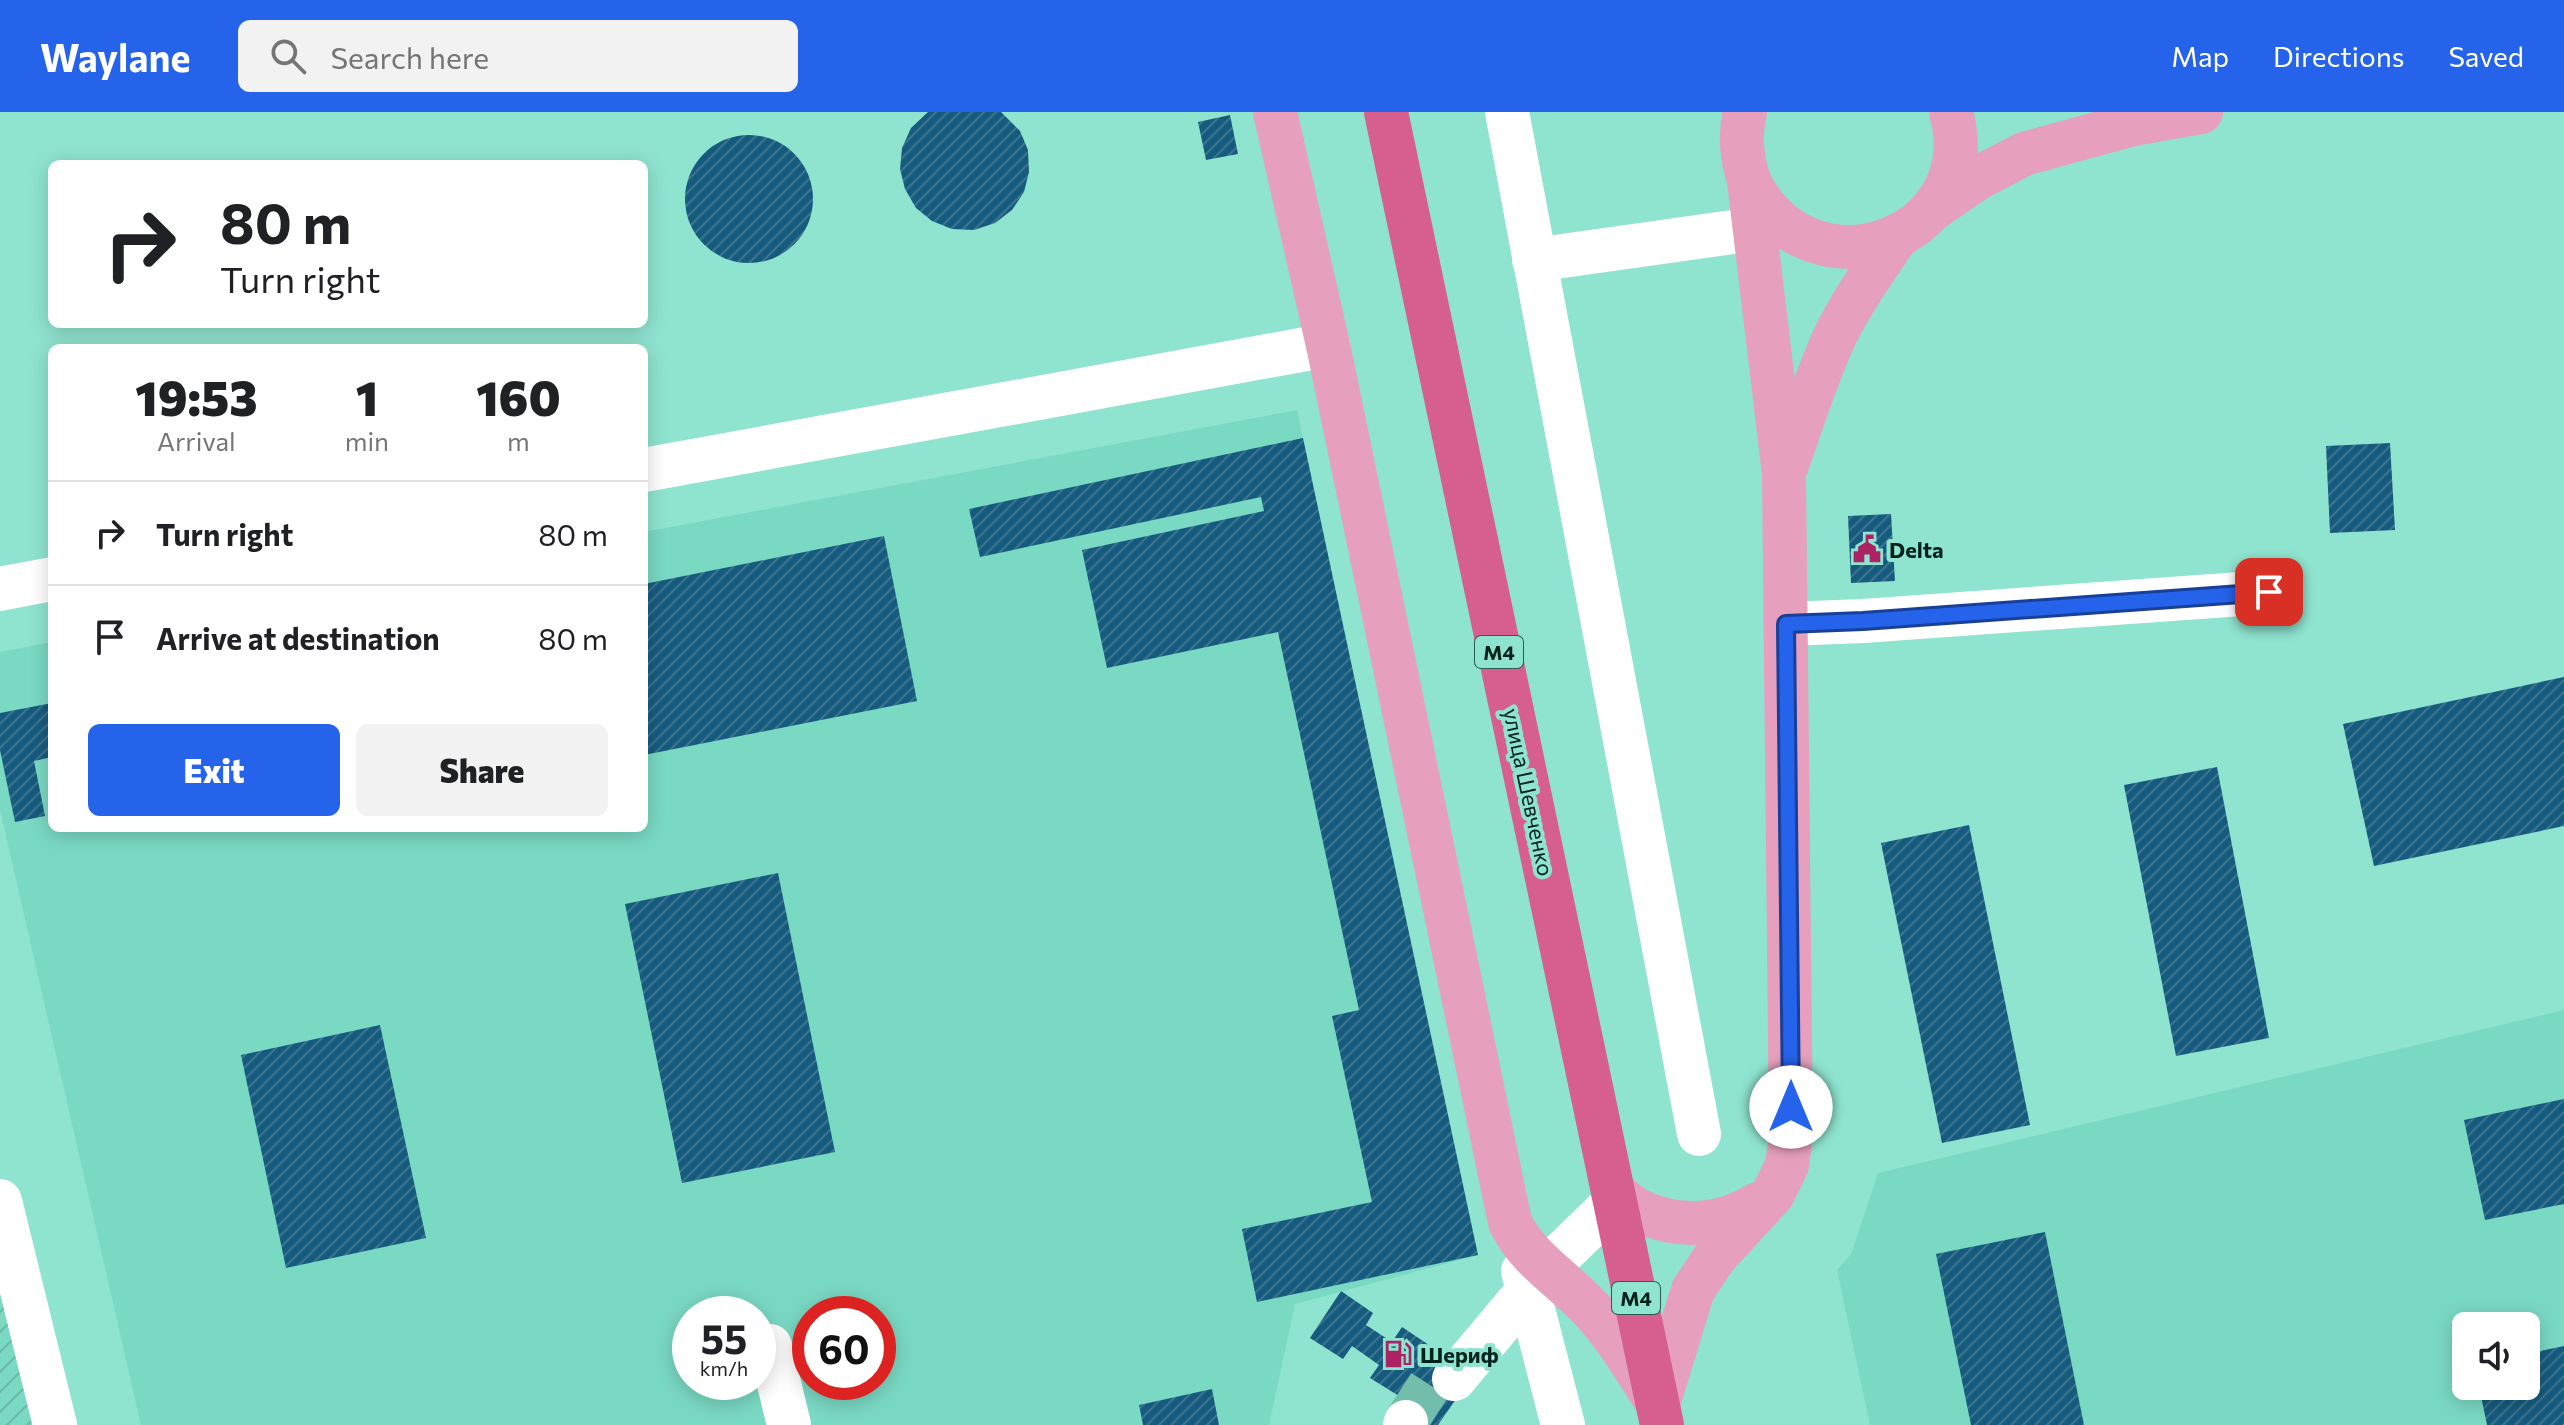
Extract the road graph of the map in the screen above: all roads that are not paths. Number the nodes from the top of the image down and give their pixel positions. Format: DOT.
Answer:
graph roads {
  1 [pos="1275,112"];
  2 [pos="1386,112"];
  3 [pos="1507,112"];
  4 [pos="1951,112"];
  5 [pos="2086,112"];
  6 [pos="2201,112"];
  7 [pos="1742,117"];
  8 [pos="2132,118"];
  9 [pos="1749,181"];
  10 [pos="1914,223"];
  11 [pos="1754,229"];
  12 [pos="1534,260"];
  13 [pos="1328,345"];
  14 [pos="648,469"];
  15 [pos="1784,474"];
  16 [pos="48,580"];
  17 [pos="0,589"];
  18 [pos="2269,592"];
  19 [pos="1786,624"];
  20 [pos="1699,1134"];
  21 [pos="1773,1194"];
  22 [pos="1614,1197"];
  23 [pos="0,1201"];
  24 [pos="1530,1288"];
  25 [pos="776,1371"];
  26 [pos="1447,1374"];
  27 [pos="1660,1414"];
  28 [pos="55,1425"];
  29 [pos="789,1425"];
  30 [pos="1563,1425"];
  1 -- 13 [label="main road"];
  2 -- 22 [label="highway, улица Шевченко / M4"];
  3 -- 12 [label="street"];
  4 -- 10 [label="main road"];
  5 -- 8 [label="main road"];
  6 -- 8 [label="main road"];
  7 -- 9 [label="main road"];
  8 -- 10 [label="main road"];
  9 -- 10 [label="main road"];
  9 -- 11 [label="main road"];
  10 -- 15 [label="main road"];
  11 -- 12 [label="street"];
  11 -- 15 [label="main road"];
  12 -- 20 [label="street"];
  13 -- 14 [label="street"];
  13 -- 24 [label="main road"];
  15 -- 19 [label="main road"];
  16 -- 17 [label="street"];
  18 -- 19 [label="street"];
  19 -- 21 [label="main road"];
  21 -- 22 [label="main road"];
  21 -- 27 [label="main road"];
  22 -- 24 [label="street"];
  22 -- 27 [label="highway, улица Шевченко / M4"];
  23 -- 28 [label="street"];
  24 -- 26 [label="street"];
  24 -- 27 [label="main road"];
  24 -- 30 [label="street"];
  25 -- 29 [label="street"];
}
